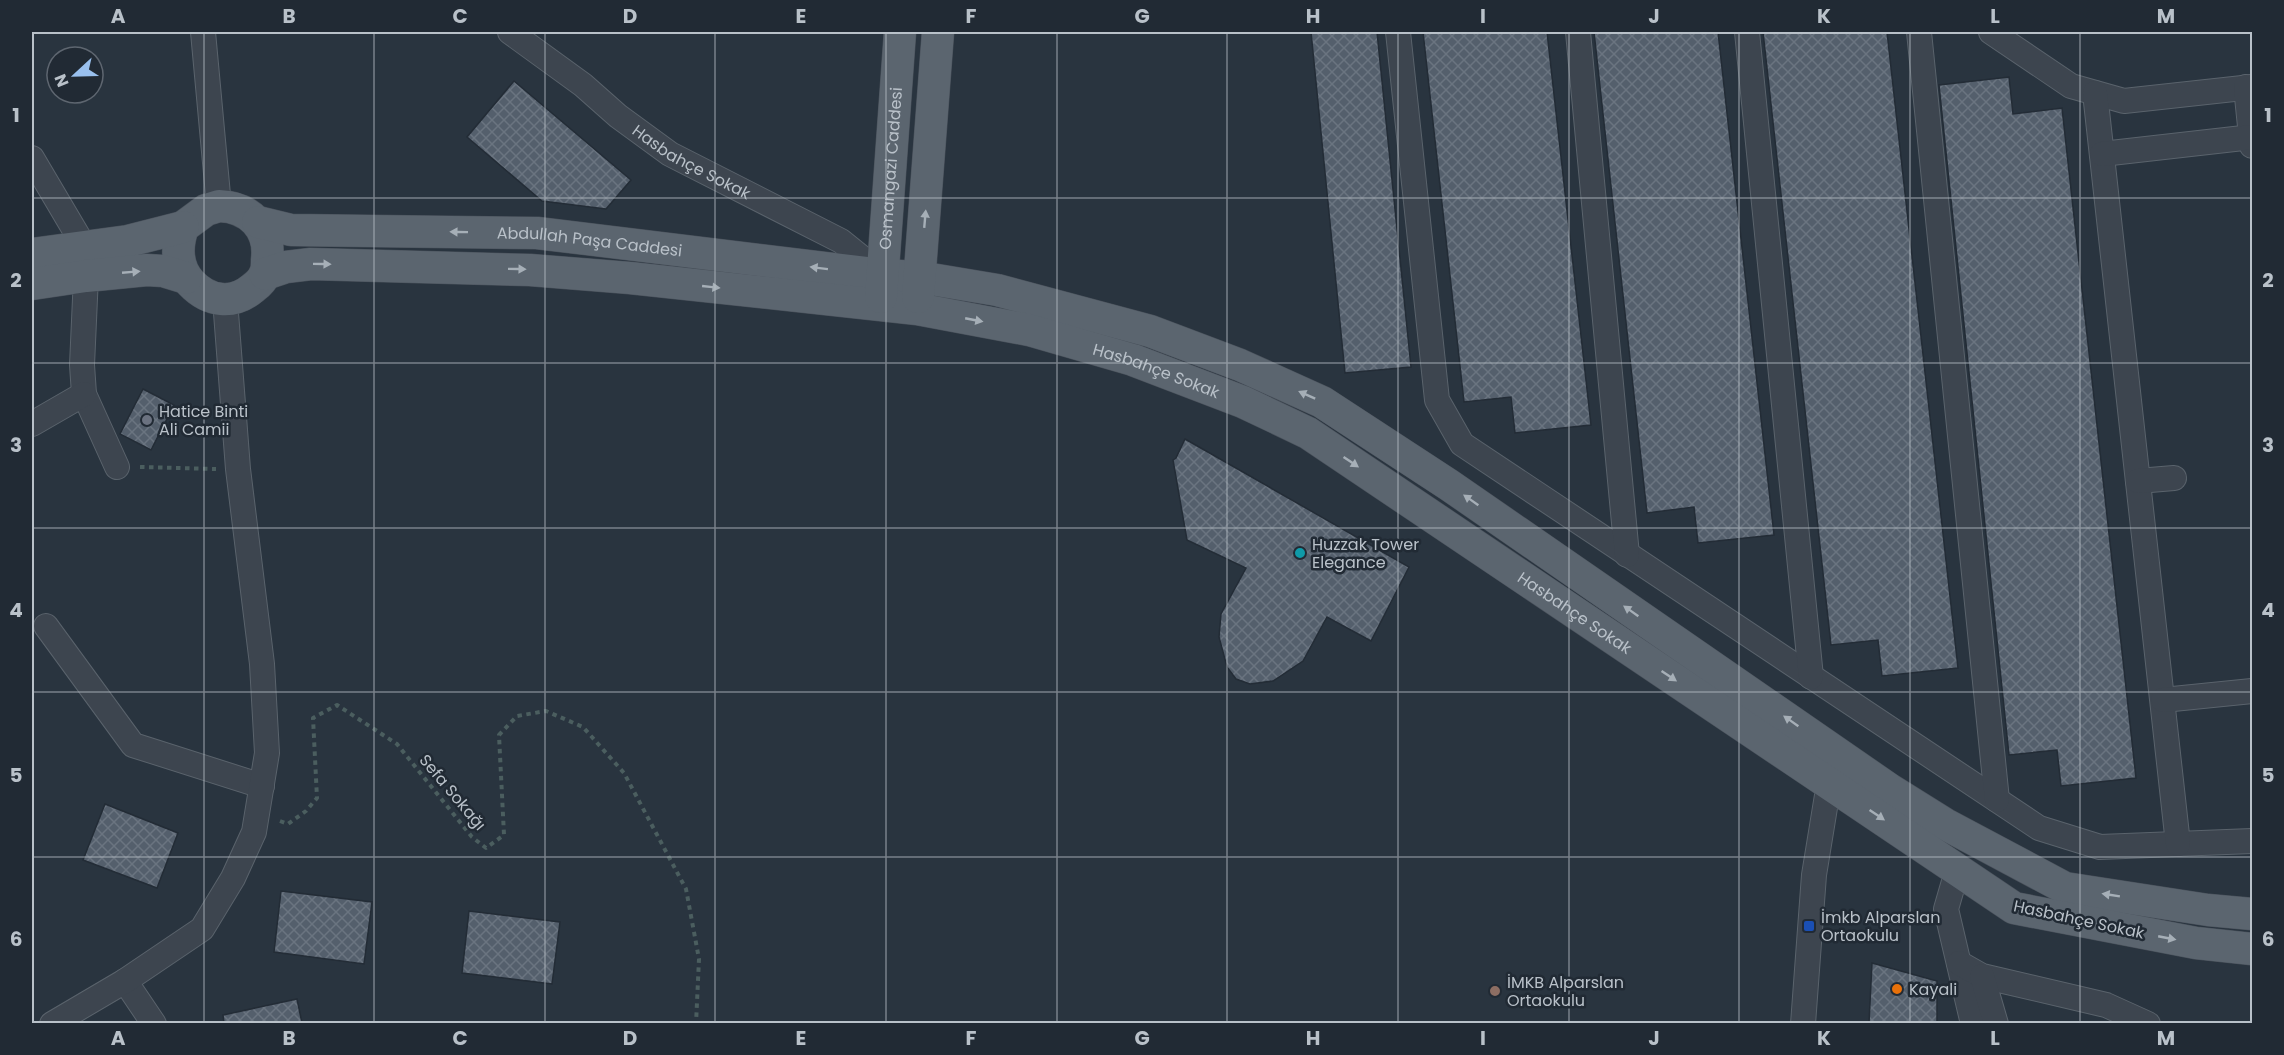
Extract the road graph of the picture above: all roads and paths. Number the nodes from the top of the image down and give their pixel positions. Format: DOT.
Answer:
graph roads {
  1 [pos="203,32"];
  2 [pos="510,32"];
  3 [pos="900,32"];
  4 [pos="938,32"];
  5 [pos="1398,32"];
  6 [pos="1578,32"];
  7 [pos="1747,32"];
  8 [pos="1919,32"];
  9 [pos="1991,32"];
  10 [pos="2249,87"];
  11 [pos="2095,93"];
  12 [pos="2252,141"];
  13 [pos="2102,154"];
  14 [pos="32,158"];
  15 [pos="219,206"];
  16 [pos="258,222"];
  17 [pos="183,227"];
  18 [pos="32,254"];
  19 [pos="85,261"];
  20 [pos="265,274"];
  21 [pos="883,275"];
  22 [pos="920,277"];
  23 [pos="186,278"];
  24 [pos="32,284"];
  25 [pos="225,300"];
  26 [pos="880,306"];
  27 [pos="917,309"];
  28 [pos="84,394"];
  29 [pos="32,424"];
  30 [pos="117,467"];
  31 [pos="238,470"];
  32 [pos="2174,478"];
  33 [pos="2138,482"];
  34 [pos="1627,555"];
  35 [pos="46,626"];
  36 [pos="1811,677"];
  37 [pos="2253,691"];
  38 [pos="2163,700"];
  39 [pos="1834,769"];
  40 [pos="262,786"];
  41 [pos="1997,800"];
  42 [pos="257,812"];
  43 [pos="2253,841"];
  44 [pos="2178,844"];
  45 [pos="1957,871"];
  46 [pos="2253,914"];
  47 [pos="2253,949"];
  48 [pos="1959,963"];
  49 [pos="1982,976"];
  50 [pos="125,981"];
  51 [pos="52,1023"];
  52 [pos="154,1023"];
  53 [pos="696,1023"];
  54 [pos="1803,1023"];
  55 [pos="1973,1023"];
  56 [pos="1996,1023"];
  57 [pos="2148,1023"];
  1 -- 15 [label="street"];
  2 -- 21 [label="street, Hasbahçe Sokak"];
  3 -- 21 [label="main road, Osmangazi Caddesi"];
  22 -- 4 [label="main road, one-way"];
  5 -- 34 [label="street"];
  6 -- 34 [label="street"];
  7 -- 36 [label="street"];
  8 -- 41 [label="street"];
  9 -- 11 [label="street"];
  10 -- 11 [label="street"];
  10 -- 12 [label="street"];
  11 -- 13 [label="street"];
  12 -- 13 [label="street"];
  13 -- 33 [label="street"];
  14 -- 19 [label="street"];
  15 -- 16 [label="main road"];
  15 -- 17 [label="main road"];
  16 -- 20 [label="main road"];
  21 -- 16 [label="main road, Abdullah Paşa Caddesi, one-way"];
  17 -- 19 [label="main road"];
  17 -- 23 [label="main road"];
  18 -- 19 [label="main road"];
  19 -- 23 [label="main road, one-way"];
  19 -- 24 [label="main road"];
  19 -- 28 [label="street"];
  20 -- 25 [label="main road"];
  20 -- 26 [label="main road, Abdullah Paşa Caddesi, one-way"];
  21 -- 22 [label="main road, Abdullah Paşa Caddesi"];
  21 -- 26 [label="main road, Osmangazi Caddesi"];
  22 -- 27 [label="main road"];
  39 -- 22 [label="main road, Hasbahçe Sokak, one-way"];
  23 -- 25 [label="main road"];
  25 -- 31 [label="street"];
  26 -- 27 [label="main road, Hasbahçe Sokak"];
  27 -- 39 [label="main road, Hasbahçe Sokak, one-way"];
  28 -- 29 [label="street"];
  28 -- 30 [label="street"];
  30 -- 31 [label="path"];
  31 -- 40 [label="street"];
  32 -- 33 [label="street"];
  33 -- 38 [label="street"];
  34 -- 36 [label="street"];
  35 -- 40 [label="street"];
  36 -- 41 [label="street"];
  37 -- 38 [label="street"];
  38 -- 44 [label="street"];
  39 -- 45 [label="main road, Hasbahçe Sokak, one-way"];
  46 -- 39 [label="main road, Hasbahçe Sokak, one-way"];
  39 -- 54 [label="street"];
  40 -- 42 [label="street"];
  41 -- 44 [label="street"];
  42 -- 50 [label="street"];
  42 -- 53 [label="path, Sefa Sokağı"];
  43 -- 44 [label="street"];
  45 -- 47 [label="main road, Hasbahçe Sokak, one-way"];
  45 -- 48 [label="street"];
  48 -- 49 [label="street"];
  48 -- 55 [label="street"];
  49 -- 56 [label="street"];
  49 -- 57 [label="street"];
  50 -- 51 [label="street"];
  50 -- 52 [label="street"];
}
